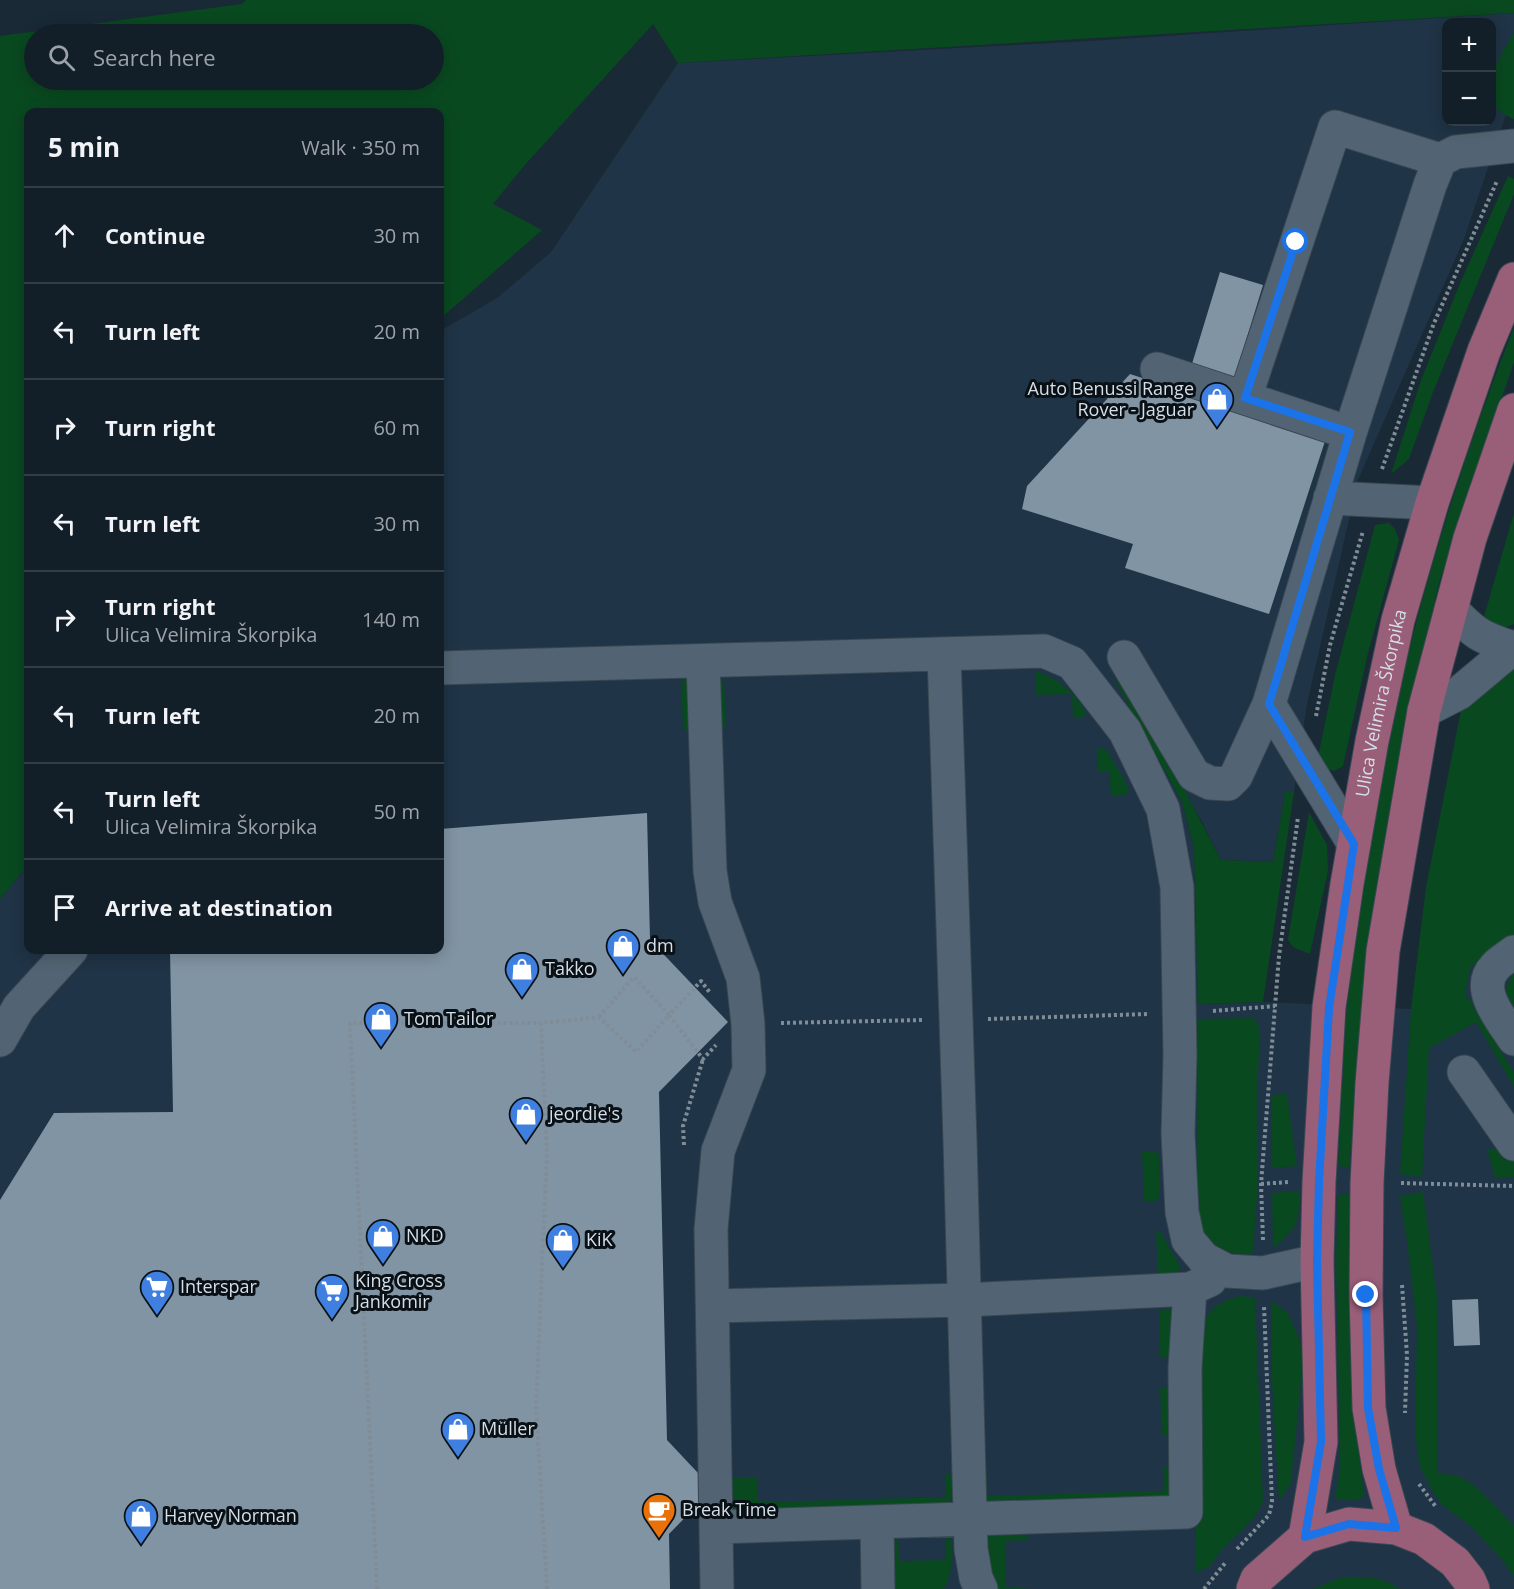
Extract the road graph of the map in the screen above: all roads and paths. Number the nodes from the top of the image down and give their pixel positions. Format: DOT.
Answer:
graph roads {
  1 [pos="1514,146"];
  2 [pos="1440,160"];
  3 [pos="1514,279"];
  4 [pos="1157,369"];
  5 [pos="1245,398"];
  6 [pos="1514,410"];
  7 [pos="1350,432"];
  8 [pos="1501,475"];
  9 [pos="1378,478"];
  10 [pos="1330,498"];
  11 [pos="1432,503"];
  12 [pos="1364,528"];
  13 [pos="1451,609"];
  14 [pos="1513,648"];
  15 [pos="944,654"];
  16 [pos="1124,657"];
  17 [pos="703,661"];
  18 [pos="444,668"];
  19 [pos="1269,704"];
  20 [pos="1424,711"];
  21 [pos="1315,721"];
  22 [pos="1299,814"];
  23 [pos="1354,844"];
  24 [pos="1514,952"];
  25 [pos="67,954"];
  26 [pos="714,998"];
  27 [pos="1275,1006"];
  28 [pos="1207,1011"];
  29 [pos="669,1015"];
  30 [pos="599,1017"];
  31 [pos="541,1023"];
  32 [pos="1514,1039"];
  33 [pos="0,1040"];
  34 [pos="719,1041"];
  35 [pos="1464,1072"];
  36 [pos="1504,1111"];
  37 [pos="1514,1144"];
  38 [pos="1291,1182"];
  39 [pos="1261,1184"];
  40 [pos="1391,1184"];
  41 [pos="1514,1186"];
  42 [pos="1263,1227"];
  43 [pos="1317,1261"];
  44 [pos="1227,1271"];
  45 [pos="1190,1289"];
  46 [pos="964,1300"];
  47 [pos="1264,1300"];
  48 [pos="713,1306"];
  49 [pos="1407,1355"];
  50 [pos="1405,1422"];
  51 [pos="1418,1482"];
  52 [pos="1442,1515"];
  53 [pos="877,1522"];
  54 [pos="717,1527"];
  55 [pos="1396,1528"];
  56 [pos="971,1534"];
  57 [pos="1305,1537"];
  58 [pos="377,1589"];
  59 [pos="546,1589"];
  60 [pos="717,1589"];
  61 [pos="878,1589"];
  62 [pos="959,1589"];
  63 [pos="981,1589"];
  64 [pos="1204,1589"];
  65 [pos="1253,1589"];
  66 [pos="1473,1589"];
  1 -- 2 [label="lane"];
  1 -- 9 [label="path"];
  2 -- 5 [label="lane"];
  2 -- 7 [label="lane"];
  3 -- 11 [label="main road, Ulica Velimira Škorpika"];
  4 -- 5 [label="lane"];
  5 -- 7 [label="lane"];
  6 -- 8 [label="main road"];
  7 -- 10 [label="lane"];
  8 -- 13 [label="main road"];
  10 -- 11 [label="lane"];
  10 -- 19 [label="lane"];
  11 -- 23 [label="main road, Ulica Velimira Škorpika"];
  12 -- 21 [label="path"];
  13 -- 14 [label="lane"];
  13 -- 20 [label="main road"];
  14 -- 20 [label="lane"];
  15 -- 17 [label="lane"];
  15 -- 44 [label="lane"];
  15 -- 46 [label="lane"];
  16 -- 19 [label="lane"];
  17 -- 18 [label="lane"];
  17 -- 48 [label="lane"];
  19 -- 23 [label="lane"];
  20 -- 55 [label="main road"];
  22 -- 27 [label="path"];
  23 -- 43 [label="main road, Ulica Velimira Škorpika"];
  24 -- 32 [label="lane"];
  25 -- 33 [label="lane"];
  26 -- 29 [label="path"];
  27 -- 28 [label="path"];
  27 -- 39 [label="path"];
  29 -- 30 [label="path"];
  29 -- 30 [label="path"];
  29 -- 34 [label="path"];
  30 -- 31 [label="path"];
  31 -- 58 [label="path"];
  31 -- 59 [label="path"];
  35 -- 36 [label="lane"];
  36 -- 37 [label="lane"];
  38 -- 39 [label="path"];
  39 -- 42 [label="path"];
  40 -- 41 [label="path"];
  43 -- 44 [label="lane"];
  43 -- 57 [label="main road, Ulica Velimira Škorpika"];
  44 -- 45 [label="lane"];
  45 -- 46 [label="lane"];
  45 -- 56 [label="lane"];
  46 -- 48 [label="lane"];
  46 -- 56 [label="lane"];
  47 -- 64 [label="path"];
  48 -- 54 [label="lane"];
  49 -- 50 [label="path"];
  51 -- 52 [label="path"];
  53 -- 54 [label="lane"];
  53 -- 56 [label="lane"];
  53 -- 61 [label="lane"];
  54 -- 60 [label="lane"];
  55 -- 57 [label="main road"];
  55 -- 66 [label="main road"];
  56 -- 62 [label="lane"];
  56 -- 63 [label="lane"];
  57 -- 65 [label="main road"];
}
